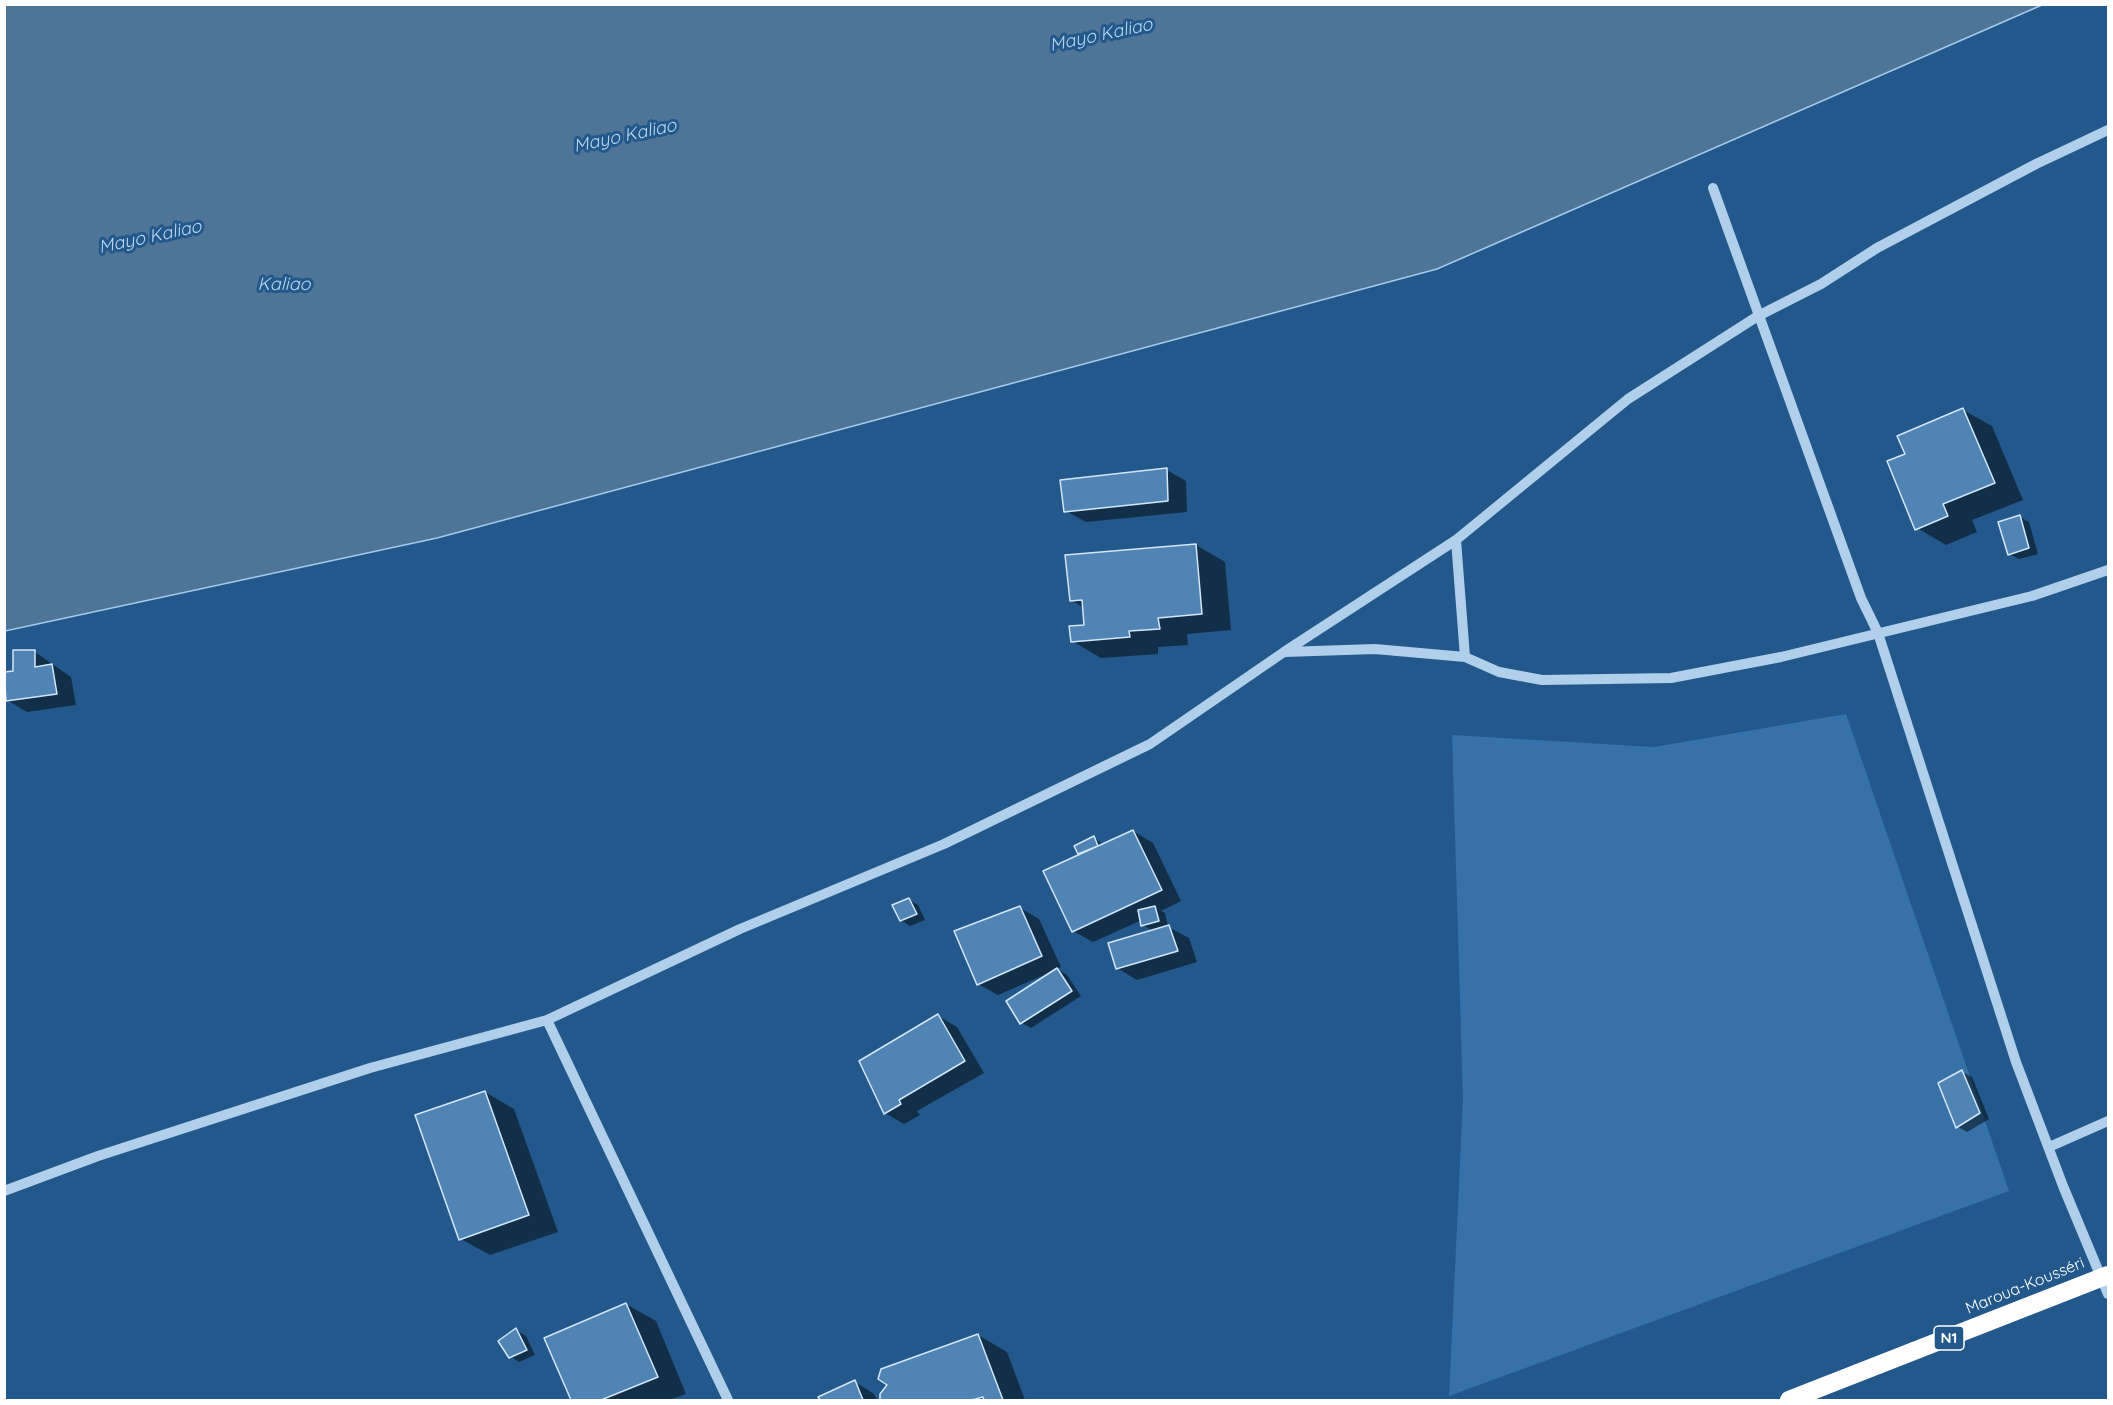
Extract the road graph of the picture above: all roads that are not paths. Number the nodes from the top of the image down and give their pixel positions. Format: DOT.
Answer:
graph roads {
  1 [pos="2109,130"];
  2 [pos="1713,188"];
  3 [pos="1758,316"];
  4 [pos="1456,540"];
  5 [pos="2109,570"];
  6 [pos="1878,633"];
  7 [pos="1284,652"];
  8 [pos="1465,657"];
  9 [pos="547,1020"];
  10 [pos="2109,1121"];
  11 [pos="2049,1147"];
  12 [pos="4,1191"];
  13 [pos="2107,1282"];
  14 [pos="728,1401"];
  15 [pos="1789,1401"];
  1 -- 3 [label="street"];
  2 -- 3 [label="street"];
  3 -- 4 [label="street"];
  3 -- 6 [label="street"];
  4 -- 7 [label="street"];
  4 -- 8 [label="street"];
  5 -- 6 [label="street"];
  6 -- 8 [label="street"];
  6 -- 11 [label="street"];
  7 -- 8 [label="street"];
  7 -- 9 [label="street"];
  9 -- 12 [label="street"];
  9 -- 14 [label="street"];
  10 -- 11 [label="street"];
  11 -- 13 [label="street"];
  13 -- 15 [label="highway, Maroua-Kousséri / N1"];
}
